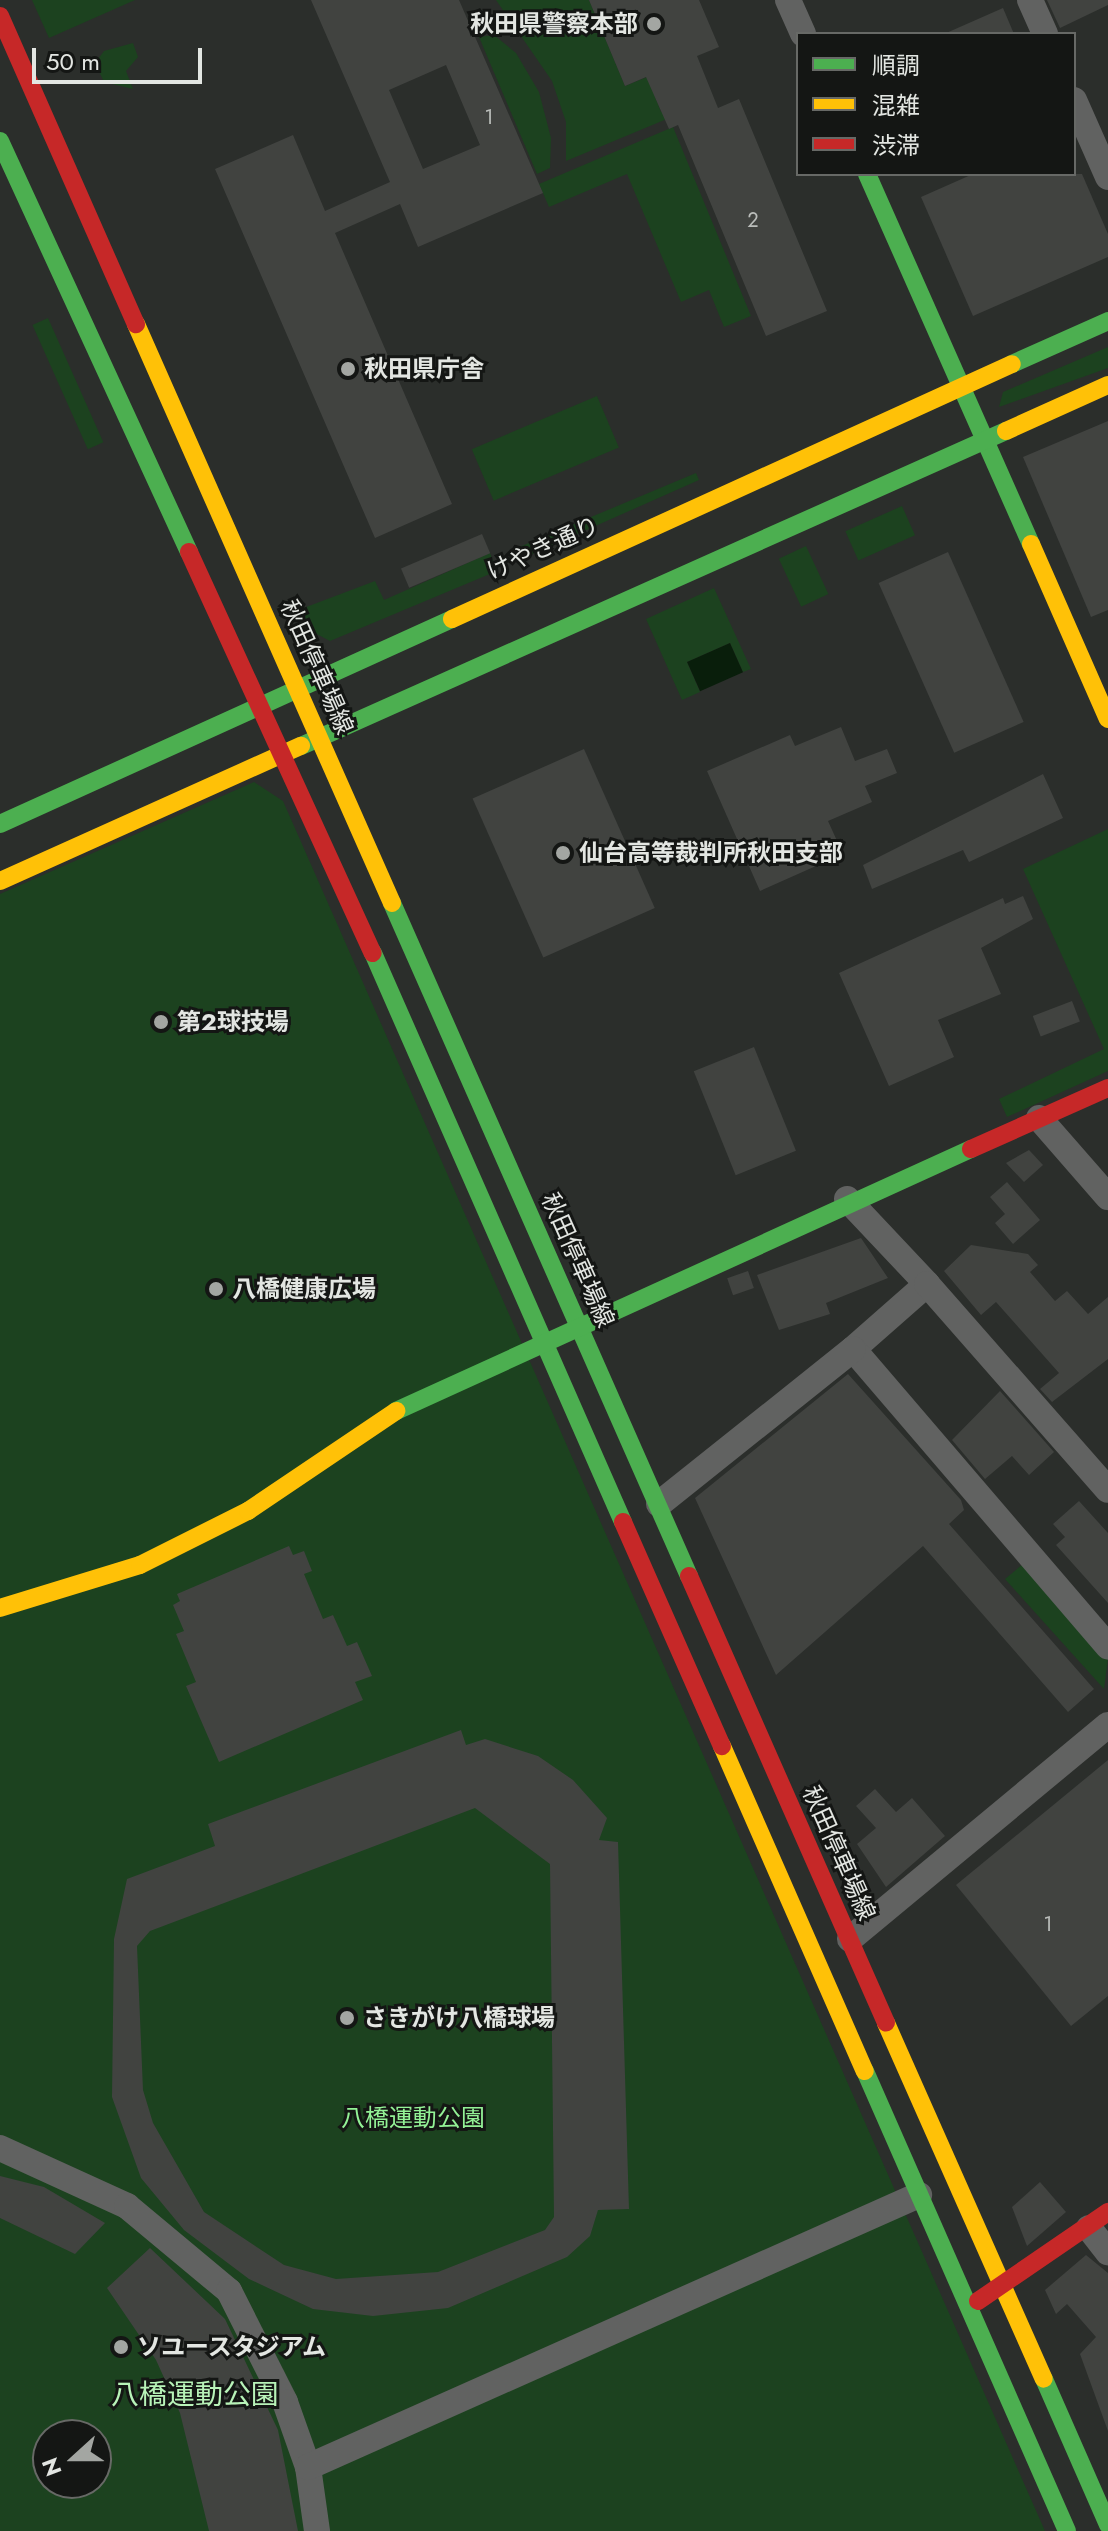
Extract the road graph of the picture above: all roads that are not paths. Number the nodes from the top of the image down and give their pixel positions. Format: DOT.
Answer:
graph roads {
  1 [pos="788,0"];
  2 [pos="1030,0"];
  3 [pos="0,16"];
  4 [pos="802,32"];
  5 [pos="1044,32"];
  6 [pos="1076,105"];
  7 [pos="0,141"];
  8 [pos="868,176"];
  9 [pos="1108,177"];
  10 [pos="1108,321"];
  11 [pos="1108,385"];
  12 [pos="962,386"];
  13 [pos="983,440"];
  14 [pos="298,684"];
  15 [pos="259,702"];
  16 [pos="1108,719"];
  17 [pos="322,738"];
  18 [pos="283,753"];
  19 [pos="0,824"];
  20 [pos="0,881"];
  21 [pos="1108,1088"];
  22 [pos="1039,1118"];
  23 [pos="1108,1197"];
  24 [pos="847,1199"];
  25 [pos="927,1284"];
  26 [pos="578,1321"];
  27 [pos="541,1337"];
  28 [pos="853,1349"];
  29 [pos="1108,1490"];
  30 [pos="659,1504"];
  31 [pos="0,1608"];
  32 [pos="1108,1647"];
  33 [pos="1108,1725"];
  34 [pos="850,1939"];
  35 [pos="0,2148"];
  36 [pos="919,2195"];
  37 [pos="1098,2220"];
  38 [pos="1108,2252"];
  39 [pos="1003,2288"];
  40 [pos="970,2305"];
  41 [pos="308,2467"];
  42 [pos="1108,2525"];
  43 [pos="317,2531"];
  44 [pos="1067,2531"];
  1 -- 4 [label="street"];
  2 -- 5 [label="street"];
  3 -- 14 [label="main road, 秋田停車場線"];
  6 -- 9 [label="street"];
  7 -- 15 [label="main road"];
  8 -- 12 [label="main road"];
  10 -- 12 [label="main road, けやき通り"];
  11 -- 13 [label="main road"];
  12 -- 13 [label="main road"];
  12 -- 14 [label="main road, けやき通り"];
  13 -- 16 [label="main road"];
  13 -- 17 [label="main road"];
  14 -- 15 [label="main road, けやき通り"];
  14 -- 17 [label="main road, 秋田停車場線"];
  15 -- 18 [label="main road"];
  15 -- 19 [label="main road, けやき通り"];
  17 -- 18 [label="main road"];
  17 -- 26 [label="main road, 秋田停車場線"];
  18 -- 20 [label="main road"];
  18 -- 27 [label="main road"];
  21 -- 22 [label="main road"];
  22 -- 23 [label="street"];
  22 -- 24 [label="main road"];
  24 -- 25 [label="street"];
  24 -- 26 [label="main road"];
  25 -- 28 [label="street"];
  25 -- 29 [label="street"];
  26 -- 27 [label="main road"];
  26 -- 30 [label="main road, 秋田停車場線"];
  27 -- 31 [label="main road"];
  27 -- 36 [label="main road"];
  28 -- 30 [label="street"];
  28 -- 32 [label="street"];
  30 -- 34 [label="main road, 秋田停車場線"];
  33 -- 34 [label="street"];
  34 -- 39 [label="main road, 秋田停車場線"];
  35 -- 41 [label="street"];
  36 -- 40 [label="main road"];
  36 -- 41 [label="street"];
  37 -- 38 [label="street"];
  37 -- 39 [label="main road"];
  39 -- 40 [label="main road"];
  39 -- 42 [label="main road, 秋田停車場線"];
  40 -- 44 [label="main road"];
  41 -- 43 [label="street"];
}
